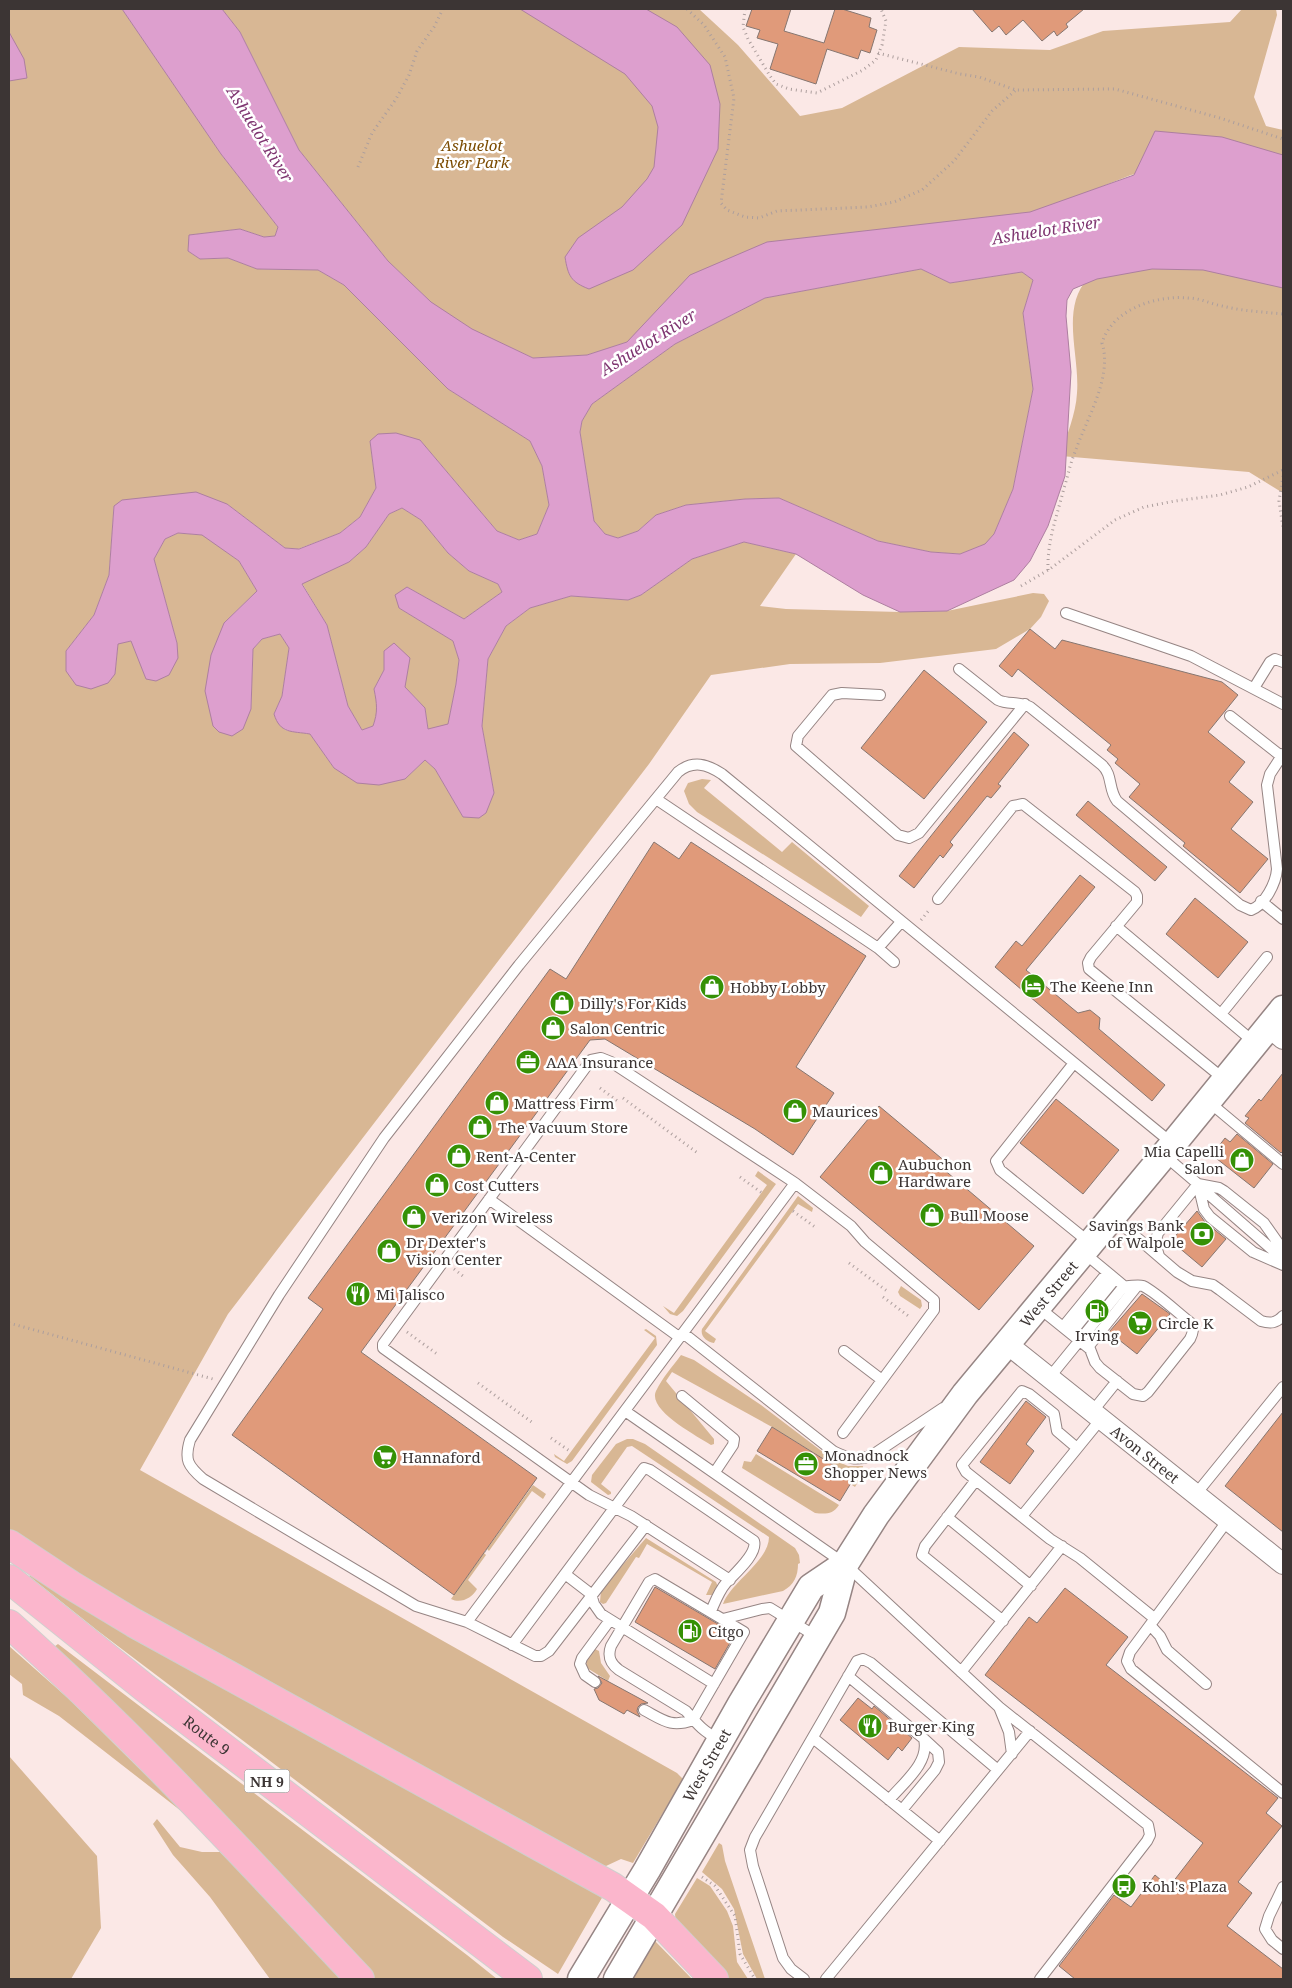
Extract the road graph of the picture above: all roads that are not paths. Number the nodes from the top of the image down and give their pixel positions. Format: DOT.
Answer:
graph roads {
  1 [pos="1066,612"];
  2 [pos="1283,662"];
  3 [pos="959,669"];
  4 [pos="1254,688"];
  5 [pos="880,695"];
  6 [pos="1025,704"];
  7 [pos="1283,704"];
  8 [pos="1230,716"];
  9 [pos="1282,755"];
  10 [pos="656,798"];
  11 [pos="938,899"];
  12 [pos="1261,901"];
  13 [pos="1283,919"];
  14 [pos="901,922"];
  15 [pos="1116,926"];
  16 [pos="878,948"];
  17 [pos="1267,957"];
  18 [pos="894,962"];
  19 [pos="1221,1014"];
  20 [pos="1273,1030"];
  21 [pos="1074,1063"];
  22 [pos="1225,1080"];
  23 [pos="1208,1102"];
  24 [pos="1169,1150"];
  25 [pos="1283,1164"];
  26 [pos="795,1183"];
  27 [pos="1198,1184"];
  28 [pos="489,1199"];
  29 [pos="1112,1216"];
  30 [pos="1086,1247"];
  31 [pos="1283,1250"];
  32 [pos="1160,1257"];
  33 [pos="1283,1259"];
  34 [pos="1283,1264"];
  35 [pos="1111,1276"];
  36 [pos="1124,1286"];
  37 [pos="1137,1286"];
  38 [pos="1037,1306"];
  39 [pos="1283,1316"];
  40 [pos="1067,1330"];
  41 [pos="681,1335"];
  42 [pos="1006,1343"];
  43 [pos="1084,1343"];
  44 [pos="844,1351"];
  45 [pos="1050,1378"];
  46 [pos="882,1380"];
  47 [pos="1117,1381"];
  48 [pos="1283,1387"];
  49 [pos="965,1394"];
  50 [pos="682,1396"];
  51 [pos="625,1411"];
  52 [pos="1097,1415"];
  53 [pos="842,1433"];
  54 [pos="1077,1448"];
  55 [pos="715,1472"];
  56 [pos="976,1480"];
  57 [pos="572,1483"];
  58 [pos="1196,1494"];
  59 [pos="615,1508"];
  60 [pos="1022,1516"];
  61 [pos="947,1517"];
  62 [pos="1228,1520"];
  63 [pos="646,1526"];
  64 [pos="9,1544"];
  65 [pos="1062,1546"];
  66 [pos="845,1564"];
  67 [pos="1283,1564"];
  68 [pos="565,1574"];
  69 [pos="9,1579"];
  70 [pos="730,1580"];
  71 [pos="1031,1586"];
  72 [pos="591,1594"];
  73 [pos="710,1611"];
  74 [pos="723,1619"];
  75 [pos="610,1620"];
  76 [pos="790,1620"];
  77 [pos="1003,1621"];
  78 [pos="468,1622"];
  79 [pos="1152,1622"];
  80 [pos="9,1624"];
  81 [pos="622,1628"];
  82 [pos="818,1638"];
  83 [pos="512,1645"];
  84 [pos="962,1672"];
  85 [pos="848,1676"];
  86 [pos="595,1682"];
  87 [pos="714,1684"];
  88 [pos="1206,1684"];
  89 [pos="999,1706"];
  90 [pos="644,1710"];
  91 [pos="693,1720"];
  92 [pos="1030,1732"];
  93 [pos="813,1738"];
  94 [pos="924,1739"];
  95 [pos="721,1741"];
  96 [pos="1012,1754"];
  97 [pos="998,1770"];
  98 [pos="1283,1792"];
  99 [pos="889,1800"];
  100 [pos="902,1810"];
  101 [pos="940,1841"];
  102 [pos="1283,1888"];
  103 [pos="630,1897"];
  104 [pos="654,1916"];
  105 [pos="1283,1949"];
  106 [pos="360,1979"];
  107 [pos="528,1979"];
  108 [pos="581,1979"];
  109 [pos="618,1979"];
  110 [pos="714,1979"];
  111 [pos="804,1979"];
  112 [pos="826,1979"];
  113 [pos="1040,1979"];
  1 -- 4 [label="lane"];
  2 -- 4 [label="lane"];
  3 -- 6 [label="lane"];
  4 -- 7 [label="lane"];
  5 -- 6 [label="lane"];
  6 -- 12 [label="lane"];
  8 -- 9 [label="lane"];
  9 -- 12 [label="lane"];
  10 -- 14 [label="lane"];
  10 -- 16 [label="lane"];
  10 -- 78 [label="lane"];
  11 -- 15 [label="lane"];
  12 -- 13 [label="lane"];
  14 -- 16 [label="lane"];
  14 -- 21 [label="lane"];
  15 -- 19 [label="lane"];
  15 -- 22 [label="lane"];
  16 -- 18 [label="lane"];
  17 -- 19 [label="lane"];
  19 -- 20 [label="lane"];
  20 -- 22 [label="street, West Street"];
  21 -- 24 [label="lane"];
  21 -- 30 [label="lane"];
  22 -- 23 [label="street, West Street"];
  23 -- 24 [label="street, West Street"];
  23 -- 25 [label="lane"];
  24 -- 27 [label="lane"];
  24 -- 29 [label="street, West Street"];
  26 -- 28 [label="lane"];
  26 -- 41 [label="lane"];
  26 -- 46 [label="lane"];
  27 -- 31 [label="lane"];
  27 -- 32 [label="lane"];
  27 -- 33 [label="lane"];
  27 -- 34 [label="lane"];
  28 -- 41 [label="lane"];
  28 -- 57 [label="lane"];
  29 -- 30 [label="street, West Street"];
  29 -- 32 [label="lane"];
  30 -- 35 [label="lane"];
  30 -- 38 [label="street, West Street"];
  32 -- 39 [label="lane"];
  35 -- 36 [label="lane"];
  35 -- 40 [label="lane"];
  36 -- 37 [label="lane"];
  36 -- 43 [label="lane"];
  37 -- 43 [label="lane"];
  37 -- 47 [label="lane"];
  38 -- 40 [label="lane"];
  38 -- 42 [label="street, West Street"];
  40 -- 43 [label="lane"];
  41 -- 49 [label="lane"];
  41 -- 51 [label="lane"];
  42 -- 45 [label="street, Avon Street"];
  42 -- 49 [label="street, West Street"];
  43 -- 45 [label="lane"];
  43 -- 47 [label="lane"];
  44 -- 46 [label="lane"];
  45 -- 52 [label="street, Avon Street"];
  46 -- 53 [label="lane"];
  47 -- 52 [label="lane"];
  48 -- 58 [label="lane"];
  49 -- 66 [label="street, West Street"];
  50 -- 55 [label="lane"];
  51 -- 55 [label="lane"];
  51 -- 57 [label="lane"];
  52 -- 54 [label="lane"];
  52 -- 58 [label="street, Avon Street"];
  54 -- 56 [label="lane"];
  54 -- 60 [label="lane"];
  55 -- 66 [label="lane"];
  56 -- 60 [label="lane"];
  56 -- 61 [label="lane"];
  57 -- 59 [label="lane"];
  57 -- 78 [label="lane"];
  58 -- 62 [label="street, Avon Street"];
  59 -- 63 [label="lane"];
  59 -- 68 [label="lane"];
  59 -- 70 [label="lane"];
  60 -- 65 [label="lane"];
  61 -- 71 [label="lane"];
  61 -- 77 [label="lane"];
  62 -- 67 [label="street, Avon Street"];
  62 -- 79 [label="lane"];
  63 -- 70 [label="lane"];
  63 -- 72 [label="lane"];
  64 -- 103 [label="highway"];
  65 -- 71 [label="lane"];
  65 -- 79 [label="lane"];
  66 -- 76 [label="street, West Street"];
  66 -- 82 [label="street, West Street"];
  66 -- 84 [label="lane"];
  68 -- 72 [label="lane"];
  68 -- 83 [label="lane"];
  69 -- 107 [label="highway, Route 9 / NH 9"];
  70 -- 73 [label="lane"];
  71 -- 77 [label="lane"];
  72 -- 75 [label="lane"];
  72 -- 83 [label="lane"];
  73 -- 74 [label="lane"];
  73 -- 81 [label="lane"];
  74 -- 76 [label="lane"];
  74 -- 87 [label="lane"];
  75 -- 81 [label="lane"];
  75 -- 86 [label="lane"];
  76 -- 82 [label="lane"];
  76 -- 95 [label="street, West Street"];
  77 -- 84 [label="lane"];
  78 -- 83 [label="lane"];
  79 -- 88 [label="lane"];
  79 -- 98 [label="lane"];
  80 -- 106 [label="highway"];
  81 -- 87 [label="lane"];
  81 -- 91 [label="lane"];
  82 -- 104 [label="street, West Street"];
  84 -- 89 [label="lane"];
  85 -- 93 [label="lane"];
  85 -- 94 [label="lane"];
  85 -- 97 [label="lane"];
  87 -- 91 [label="lane"];
  89 -- 92 [label="lane"];
  89 -- 96 [label="lane"];
  90 -- 91 [label="lane"];
  91 -- 95 [label="lane"];
  92 -- 96 [label="lane"];
  92 -- 113 [label="lane"];
  93 -- 99 [label="lane"];
  93 -- 111 [label="lane"];
  94 -- 99 [label="lane"];
  94 -- 100 [label="lane"];
  95 -- 103 [label="street, West Street"];
  96 -- 97 [label="lane"];
  97 -- 101 [label="lane"];
  99 -- 100 [label="lane"];
  100 -- 101 [label="lane"];
  101 -- 112 [label="lane"];
  102 -- 105 [label="lane"];
  103 -- 104 [label="highway"];
  103 -- 108 [label="street, West Street"];
  104 -- 109 [label="street, West Street"];
  104 -- 110 [label="highway"];
}
